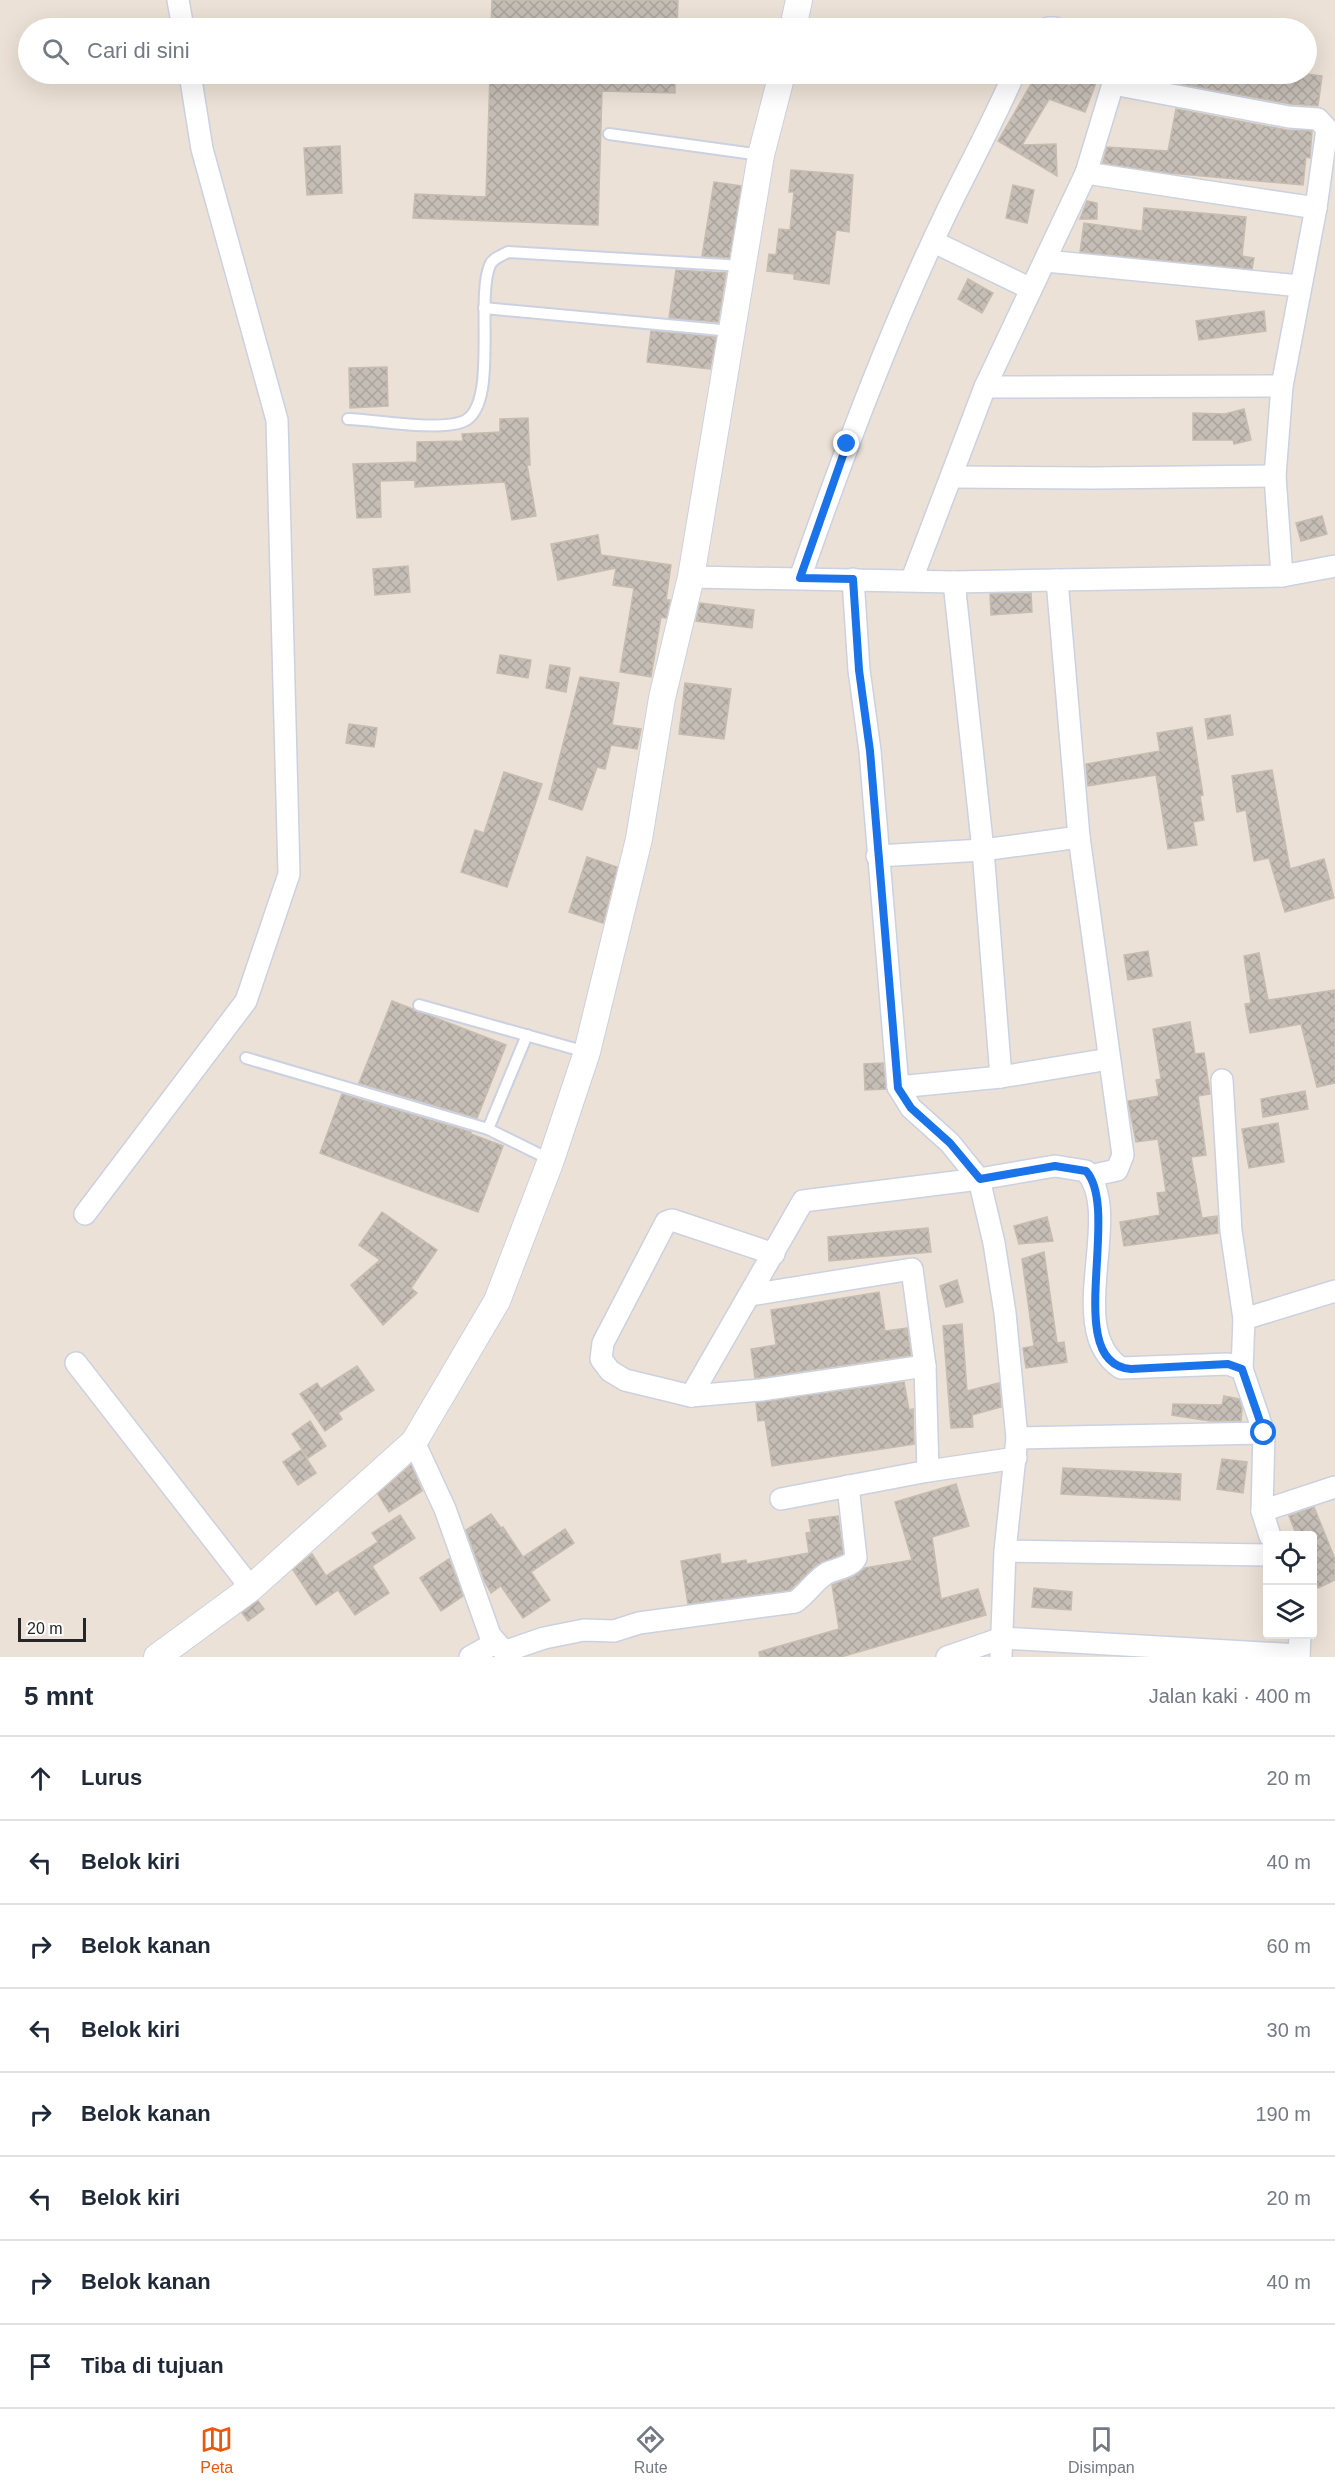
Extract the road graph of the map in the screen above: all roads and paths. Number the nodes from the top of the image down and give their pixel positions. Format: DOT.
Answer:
graph roads {
  1 [pos="178,0"];
  2 [pos="799,0"];
  3 [pos="181,18"];
  4 [pos="795,18"];
  5 [pos="192,84"];
  6 [pos="779,84"];
  7 [pos="1009,84"];
  8 [pos="1113,84"];
  9 [pos="1140,84"];
  10 [pos="609,134"];
  11 [pos="761,155"];
  12 [pos="1086,173"];
  13 [pos="1316,208"];
  14 [pos="934,242"];
  15 [pos="1046,261"];
  16 [pos="743,266"];
  17 [pos="1300,286"];
  18 [pos="1031,289"];
  19 [pos="484,308"];
  20 [pos="734,331"];
  21 [pos="1282,386"];
  22 [pos="985,387"];
  23 [pos="348,418"];
  24 [pos="1275,476"];
  25 [pos="953,477"];
  26 [pos="1335,566"];
  27 [pos="1282,576"];
  28 [pos="691,577"];
  29 [pos="800,578"];
  30 [pos="853,579"];
  31 [pos="912,579"];
  32 [pos="1057,580"];
  33 [pos="954,582"];
  34 [pos="1079,837"];
  35 [pos="983,850"];
  36 [pos="877,856"];
  37 [pos="419,1005"];
  38 [pos="527,1035"];
  39 [pos="587,1052"];
  40 [pos="246,1058"];
  41 [pos="1109,1059"];
  42 [pos="1001,1077"];
  43 [pos="1222,1080"];
  44 [pos="898,1088"];
  45 [pos="488,1129"];
  46 [pos="551,1160"];
  47 [pos="1090,1176"];
  48 [pos="980,1179"];
  49 [pos="85,1214"];
  50 [pos="774,1254"];
  51 [pos="750,1295"];
  52 [pos="1334,1295"];
  53 [pos="1244,1319"];
  54 [pos="76,1363"];
  55 [pos="925,1366"];
  56 [pos="1242,1369"];
  57 [pos="691,1396"];
  58 [pos="1264,1433"];
  59 [pos="414,1442"];
  60 [pos="1016,1448"];
  61 [pos="928,1471"];
  62 [pos="848,1486"];
  63 [pos="1335,1486"];
  64 [pos="781,1499"];
  65 [pos="1262,1512"];
  66 [pos="1268,1531"];
  67 [pos="1005,1551"];
  68 [pos="1263,1555"];
  69 [pos="251,1588"];
  70 [pos="495,1643"];
  71 [pos="1001,1648"];
  72 [pos="1299,1649"];
  73 [pos="157,1657"];
  74 [pos="471,1657"];
  75 [pos="947,1657"];
  1 -- 3 [label="street"];
  2 -- 4 [label="street"];
  5 -- 49 [label="street"];
  6 -- 11 [label="street"];
  7 -- 14 [label="street"];
  8 -- 12 [label="street"];
  9 -- 13 [label="street"];
  10 -- 11 [label="lane"];
  11 -- 16 [label="street"];
  12 -- 13 [label="street"];
  12 -- 15 [label="street"];
  13 -- 17 [label="street"];
  14 -- 18 [label="street"];
  14 -- 29 [label="street"];
  15 -- 17 [label="street"];
  15 -- 18 [label="street"];
  16 -- 19 [label="lane"];
  16 -- 20 [label="street"];
  17 -- 21 [label="street"];
  18 -- 22 [label="street"];
  19 -- 20 [label="lane"];
  19 -- 23 [label="lane"];
  20 -- 28 [label="street"];
  21 -- 22 [label="street"];
  21 -- 24 [label="street"];
  22 -- 25 [label="street"];
  24 -- 25 [label="street"];
  24 -- 27 [label="street"];
  25 -- 31 [label="street"];
  26 -- 27 [label="street"];
  27 -- 32 [label="street"];
  28 -- 29 [label="street"];
  28 -- 39 [label="street"];
  29 -- 30 [label="street"];
  30 -- 31 [label="street"];
  30 -- 36 [label="street"];
  31 -- 33 [label="street"];
  32 -- 33 [label="street"];
  32 -- 34 [label="street"];
  33 -- 35 [label="street"];
  34 -- 35 [label="street"];
  34 -- 41 [label="street"];
  35 -- 36 [label="street"];
  35 -- 42 [label="street"];
  36 -- 44 [label="street"];
  37 -- 38 [label="lane"];
  38 -- 39 [label="lane"];
  38 -- 45 [label="lane"];
  39 -- 46 [label="street"];
  40 -- 45 [label="lane"];
  41 -- 42 [label="street"];
  41 -- 47 [label="street"];
  42 -- 44 [label="street"];
  43 -- 53 [label="street"];
  44 -- 48 [label="street"];
  45 -- 46 [label="lane"];
  46 -- 59 [label="street"];
  47 -- 48 [label="street"];
  47 -- 56 [label="street"];
  48 -- 50 [label="street"];
  48 -- 60 [label="street"];
  50 -- 51 [label="street"];
  50 -- 57 [label="street"];
  51 -- 55 [label="street"];
  51 -- 57 [label="street"];
  52 -- 53 [label="street"];
  53 -- 56 [label="street"];
  54 -- 69 [label="street"];
  55 -- 57 [label="street"];
  55 -- 61 [label="street"];
  56 -- 58 [label="street"];
  58 -- 60 [label="street"];
  58 -- 65 [label="street"];
  59 -- 69 [label="street"];
  59 -- 70 [label="street"];
  60 -- 61 [label="street"];
  60 -- 67 [label="street"];
  61 -- 62 [label="street"];
  62 -- 64 [label="street"];
  62 -- 70 [label="street"];
  63 -- 65 [label="street"];
  65 -- 66 [label="street"];
  67 -- 68 [label="street"];
  67 -- 71 [label="street"];
  69 -- 73 [label="street"];
  70 -- 74 [label="street"];
  71 -- 72 [label="street"];
  71 -- 75 [label="street"];
}
